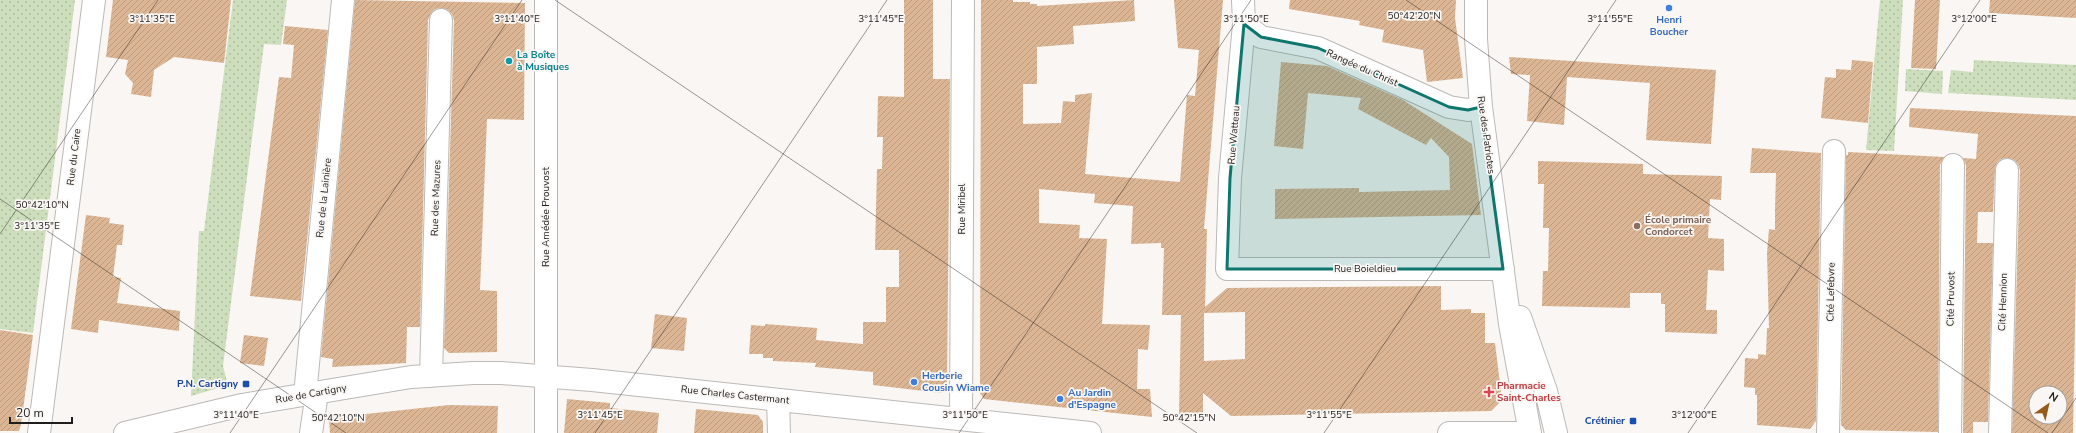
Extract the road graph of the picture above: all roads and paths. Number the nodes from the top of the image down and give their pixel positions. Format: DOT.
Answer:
graph roads {
  1 [pos="94,0"];
  2 [pos="343,0"];
  3 [pos="546,0"];
  4 [pos="963,0"];
  5 [pos="1243,0"];
  6 [pos="1476,0"];
  7 [pos="441,20"];
  8 [pos="1244,24"];
  9 [pos="1481,108"];
  10 [pos="1834,151"];
  11 [pos="1953,165"];
  12 [pos="2007,170"];
  13 [pos="1227,269"];
  14 [pos="1503,269"];
  15 [pos="431,376"];
  16 [pos="547,377"];
  17 [pos="379,382"];
  18 [pos="311,394"];
  19 [pos="778,400"];
  20 [pos="961,419"];
  21 [pos="39,433"];
  22 [pos="125,433"];
  23 [pos="311,433"];
  24 [pos="546,433"];
  25 [pos="779,433"];
  26 [pos="1090,433"];
  27 [pos="1449,433"];
  28 [pos="1499,433"];
  29 [pos="1503,433"];
  30 [pos="1523,433"];
  31 [pos="1532,433"];
  32 [pos="1556,433"];
  33 [pos="1828,433"];
  34 [pos="1950,433"];
  35 [pos="2000,433"];
  1 -- 21 [label="street, Rue du Caire"];
  2 -- 18 [label="street, Rue de la Lainière"];
  3 -- 16 [label="street, Rue Amédée Prouvost"];
  4 -- 20 [label="street, Rue Miribel"];
  5 -- 8 [label="street, Rue Watteau"];
  6 -- 9 [label="street, Rue des Patriotes"];
  7 -- 15 [label="street, Rue des Mazures"];
  8 -- 9 [label="street, Rangée du Christ"];
  8 -- 13 [label="street, Rue Watteau"];
  9 -- 14 [label="street, Rue des Patriotes"];
  10 -- 33 [label="street, Cité Lefebvre"];
  11 -- 34 [label="street, Cité Pruvost"];
  12 -- 35 [label="street, Cité Hennion"];
  13 -- 14 [label="street, Rue Boieldieu"];
  14 -- 31 [label="street, Rue des Patriotes"];
  14 -- 32 [label="street, Rue des Patriotes"];
  15 -- 16 [label="street, Rue Charles Castermant"];
  15 -- 17 [label="street, Rue Charles Castermant"];
  16 -- 19 [label="street, Rue Charles Castermant"];
  16 -- 24 [label="street, Rue Amédée Prouvost"];
  17 -- 18 [label="street, Rue de Cartigny"];
  18 -- 22 [label="street, Rue de Cartigny"];
  18 -- 23 [label="street, Rue de la Lainière"];
  19 -- 20 [label="street, Rue Charles Castermant"];
  19 -- 25 [label="street"];
  20 -- 26 [label="street, Rue Charles Castermant"];
  27 -- 28 [label="street"];
  28 -- 29 [label="street"];
  28 -- 30 [label="street"];
}
